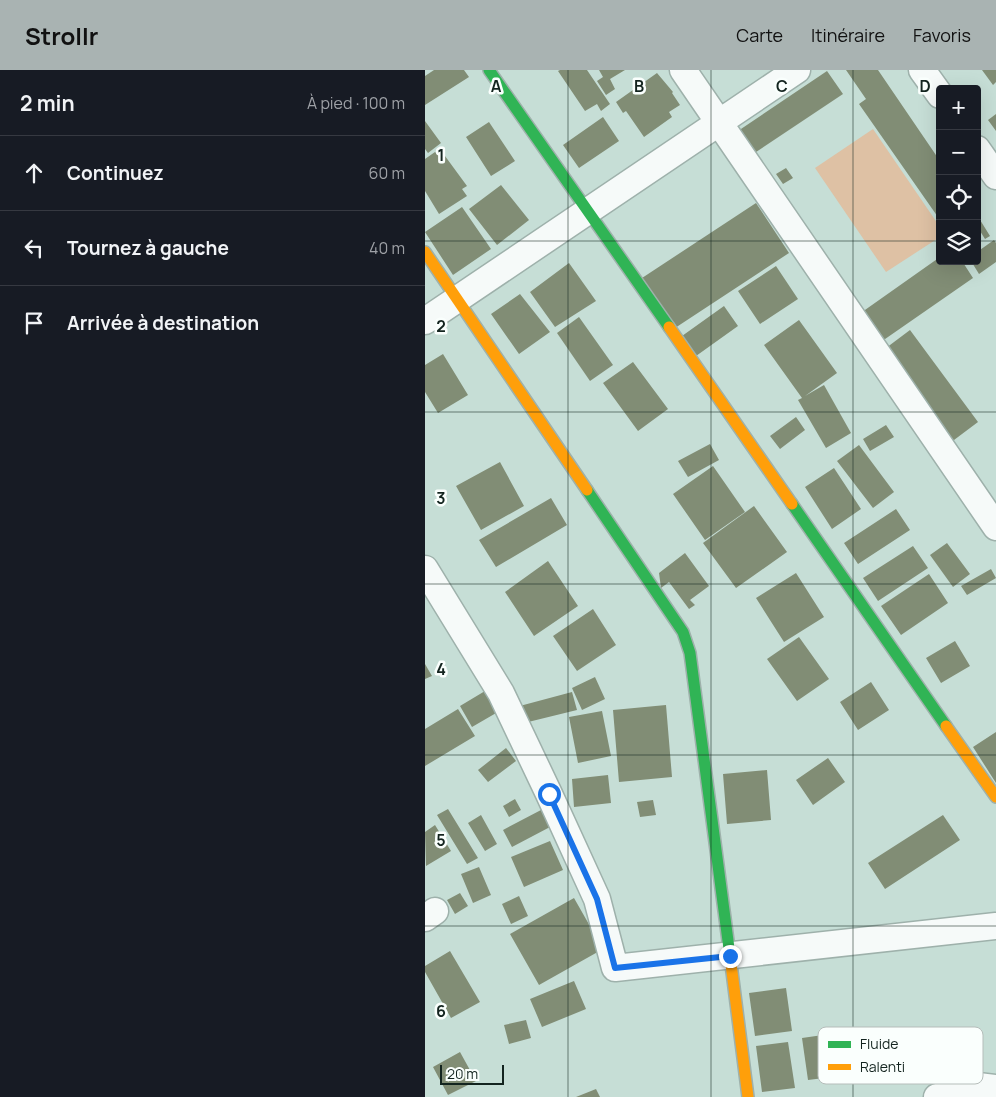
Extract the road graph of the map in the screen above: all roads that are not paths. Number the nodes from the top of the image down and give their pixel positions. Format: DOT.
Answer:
graph roads {
  1 [pos="489,70"];
  2 [pos="683,70"];
  3 [pos="797,70"];
  4 [pos="922,70"];
  5 [pos="936,89"];
  6 [pos="720,122"];
  7 [pos="981,155"];
  8 [pos="996,176"];
  9 [pos="587,212"];
  10 [pos="425,252"];
  11 [pos="457,299"];
  12 [pos="425,321"];
  13 [pos="996,527"];
  14 [pos="425,570"];
  15 [pos="996,797"];
  16 [pos="996,926"];
  17 [pos="730,956"];
  18 [pos="996,1088"];
  19 [pos="748,1097"];
  20 [pos="937,1097"];
  1 -- 9 [label="street"];
  2 -- 6 [label="street"];
  3 -- 6 [label="street"];
  4 -- 5 [label="street"];
  6 -- 9 [label="street"];
  6 -- 13 [label="street"];
  7 -- 8 [label="street"];
  9 -- 11 [label="street"];
  9 -- 15 [label="street"];
  10 -- 11 [label="street"];
  11 -- 12 [label="street"];
  11 -- 17 [label="street"];
  14 -- 17 [label="street"];
  16 -- 17 [label="street"];
  17 -- 19 [label="street"];
  18 -- 20 [label="street"];
}
